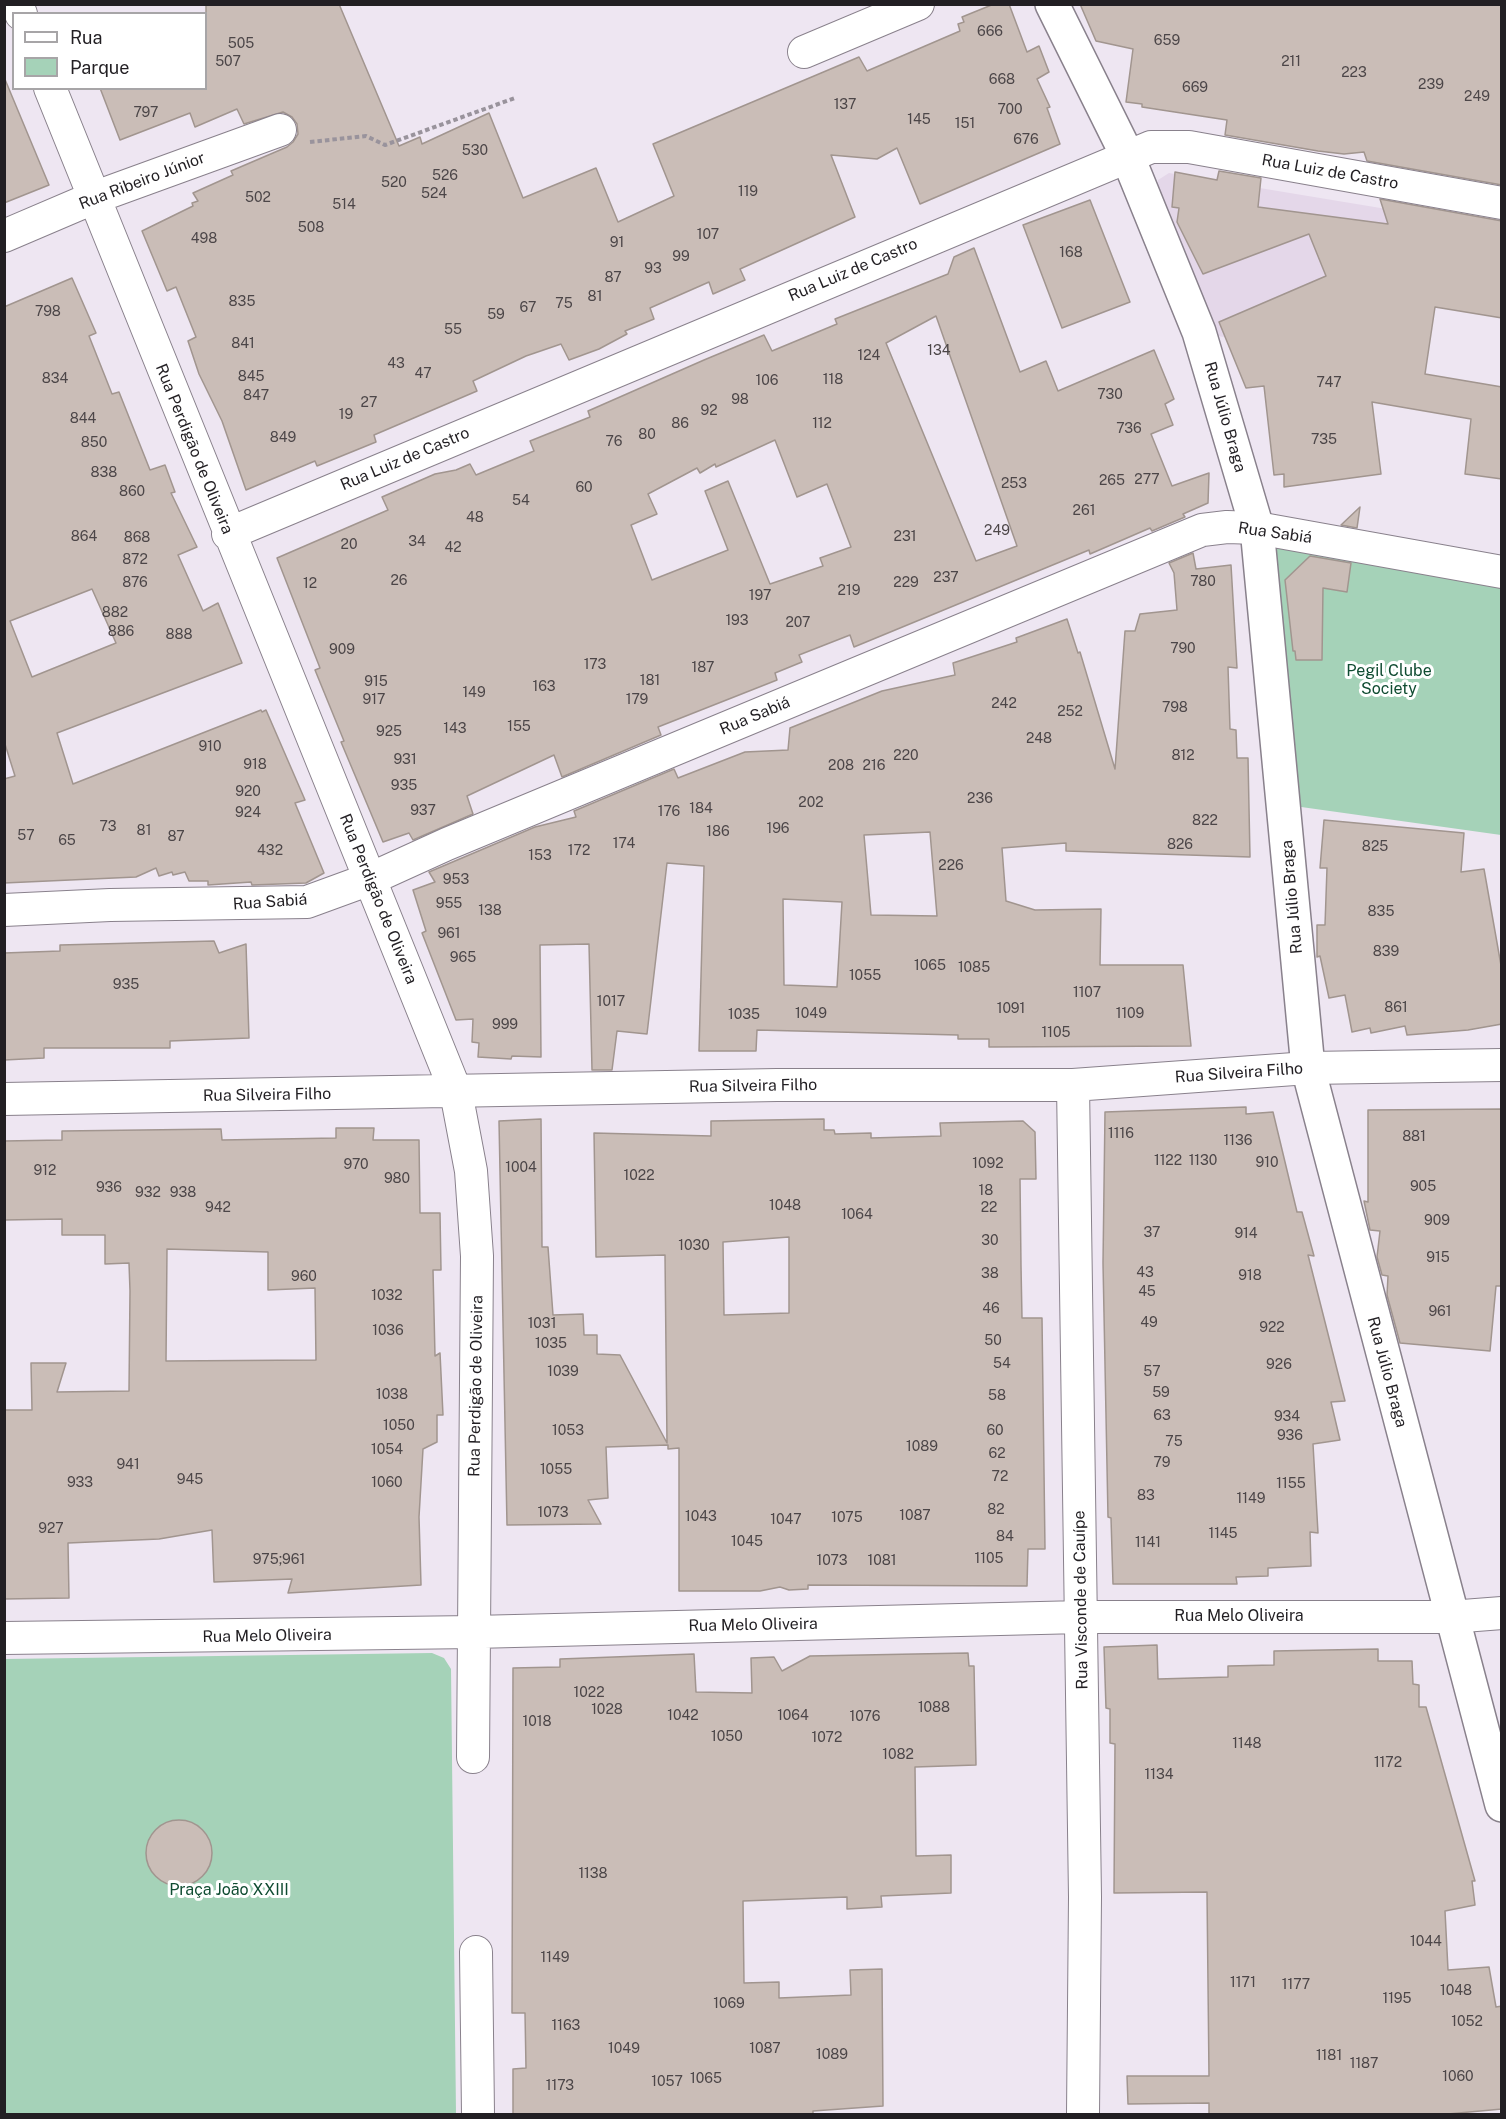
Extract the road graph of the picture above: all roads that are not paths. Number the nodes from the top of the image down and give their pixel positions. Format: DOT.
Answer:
graph roads {
  1 [pos="918,4"];
  2 [pos="1052,4"];
  3 [pos="804,52"];
  4 [pos="51,90"];
  5 [pos="280,130"];
  6 [pos="1127,155"];
  7 [pos="93,198"];
  8 [pos="1502,203"];
  9 [pos="4,236"];
  10 [pos="1257,528"];
  11 [pos="228,534"];
  12 [pos="1502,572"];
  13 [pos="370,879"];
  14 [pos="4,910"];
  15 [pos="1502,1065"];
  16 [pos="1308,1068"];
  17 [pos="1073,1085"];
  18 [pos="456,1092"];
  19 [pos="4,1099"];
  20 [pos="1502,1613"];
  21 [pos="1081,1617"];
  22 [pos="1450,1617"];
  23 [pos="474,1632"];
  24 [pos="4,1638"];
  25 [pos="473,1756"];
  26 [pos="1502,1805"];
  27 [pos="476,1952"];
  28 [pos="478,2115"];
  29 [pos="1083,2115"];
  1 -- 3 [label="street"];
  2 -- 6 [label="street, Rua Júlio Braga"];
  4 -- 7 [label="street, Rua Perdigão de Oliveira"];
  5 -- 7 [label="street, Rua Ribeiro Júnior"];
  6 -- 8 [label="street, Rua Luiz de Castro"];
  6 -- 10 [label="street, Rua Júlio Braga"];
  6 -- 11 [label="street, Rua Luiz de Castro"];
  7 -- 9 [label="street, Rua Ribeiro Júnior"];
  7 -- 11 [label="street, Rua Perdigão de Oliveira"];
  10 -- 12 [label="street, Rua Sabiá"];
  10 -- 13 [label="street, Rua Sabiá"];
  10 -- 16 [label="street, Rua Júlio Braga"];
  11 -- 13 [label="street, Rua Perdigão de Oliveira"];
  13 -- 14 [label="street, Rua Sabiá"];
  13 -- 18 [label="street, Rua Perdigão de Oliveira"];
  15 -- 16 [label="street, Rua Silveira Filho"];
  16 -- 17 [label="street, Rua Silveira Filho"];
  16 -- 22 [label="street, Rua Júlio Braga"];
  17 -- 18 [label="street, Rua Silveira Filho"];
  17 -- 21 [label="street, Rua Visconde de Cauípe"];
  18 -- 19 [label="street, Rua Silveira Filho"];
  18 -- 23 [label="street, Rua Perdigão de Oliveira"];
  20 -- 22 [label="street, Rua Melo Oliveira"];
  21 -- 22 [label="street, Rua Melo Oliveira"];
  21 -- 23 [label="street, Rua Melo Oliveira"];
  21 -- 29 [label="street, Rua Visconde de Cauípe"];
  22 -- 26 [label="street, Rua Júlio Braga"];
  23 -- 24 [label="street, Rua Melo Oliveira"];
  23 -- 25 [label="street, Rua Perdigão de Oliveira"];
  27 -- 28 [label="street"];
}
